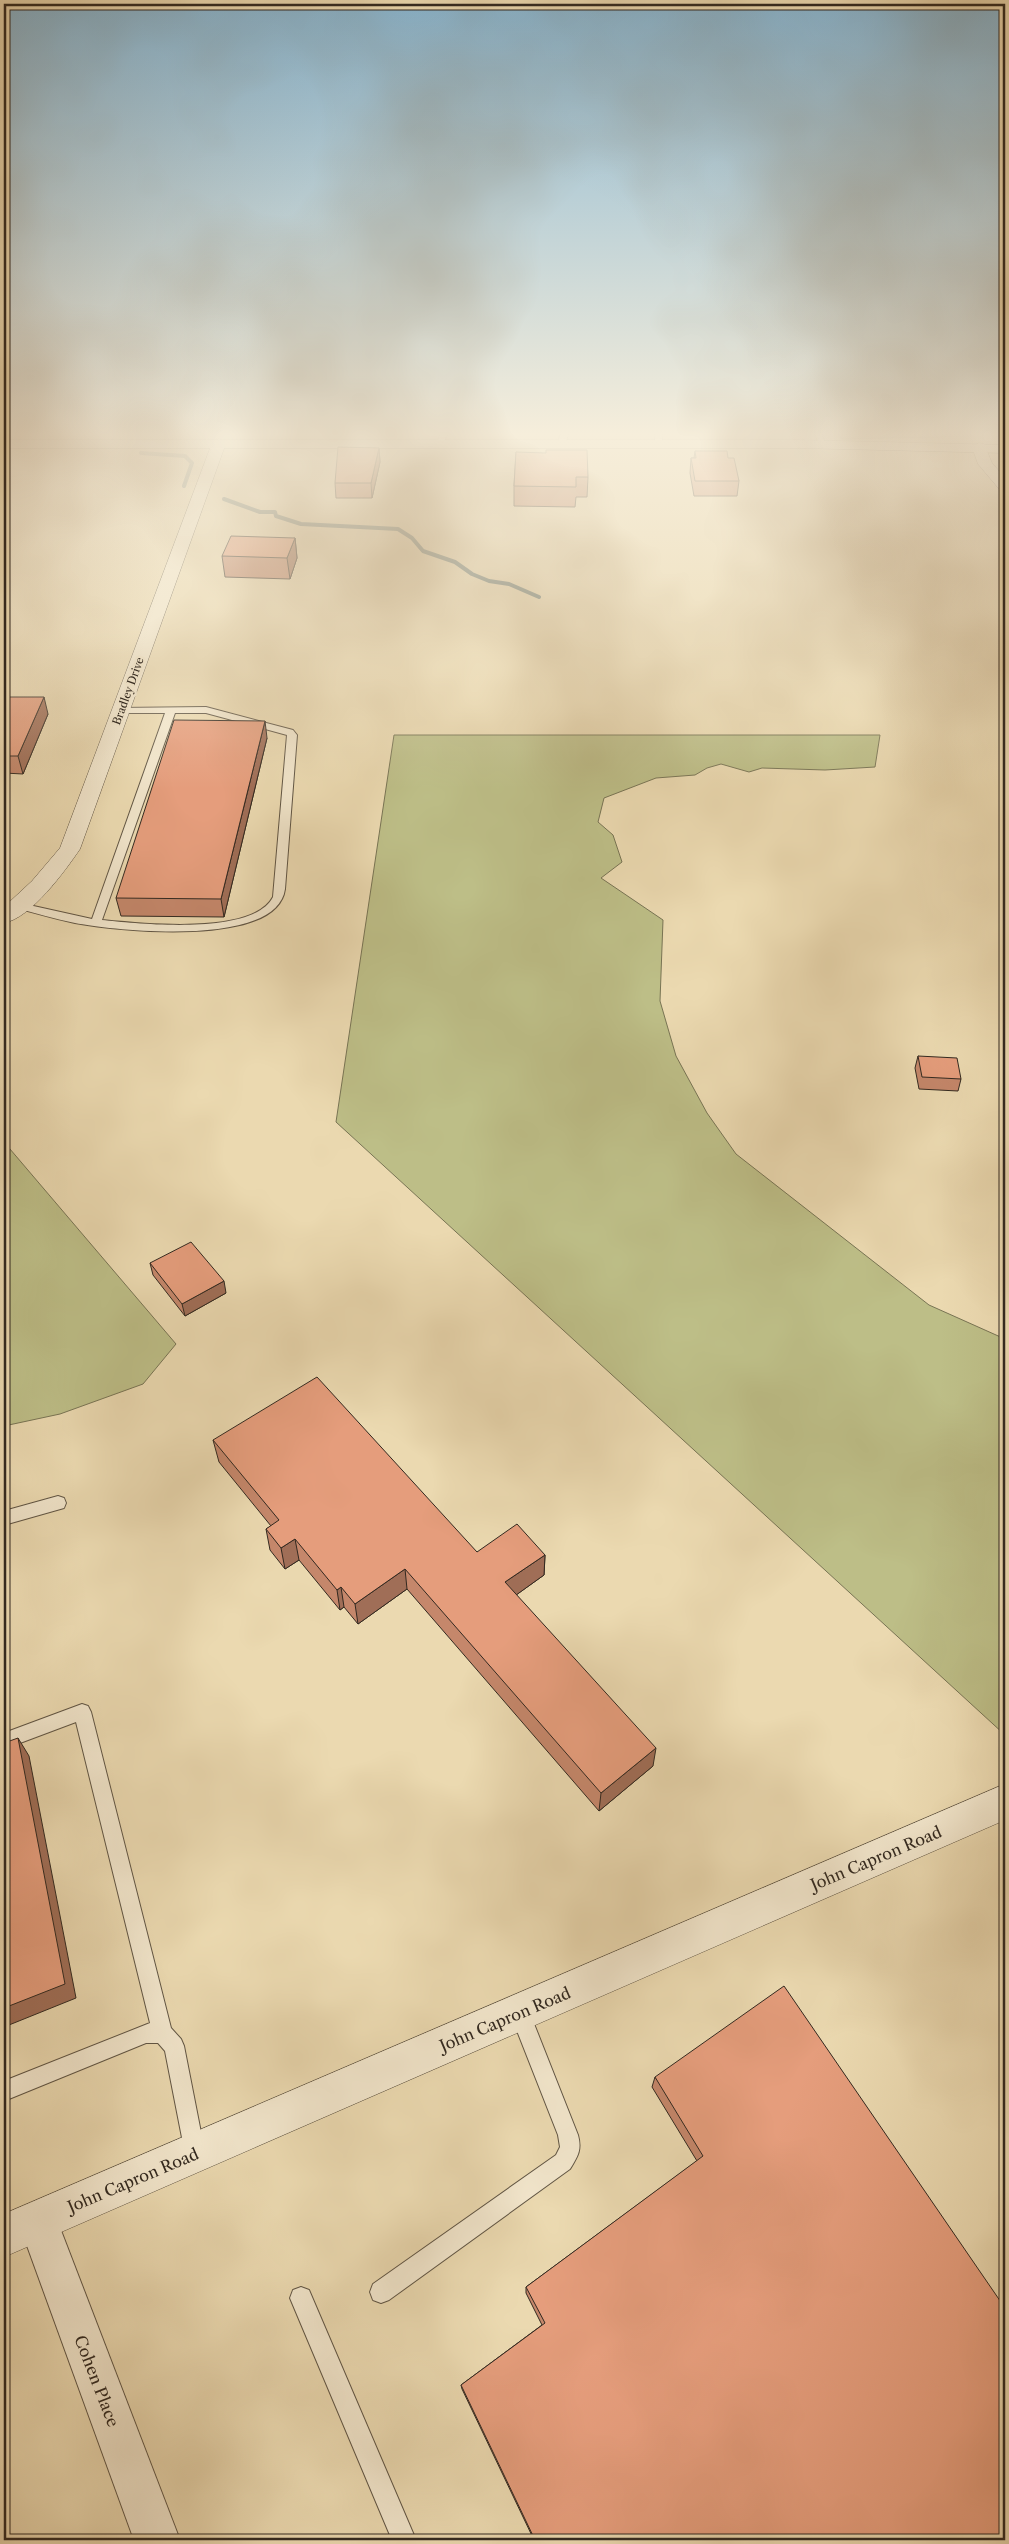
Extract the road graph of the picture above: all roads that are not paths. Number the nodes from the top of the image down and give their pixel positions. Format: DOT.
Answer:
graph roads {
  1 [pos="179,551"];
  2 [pos="121,710"];
  3 [pos="170,710"];
  4 [pos="20,906"];
  5 [pos="4,917"];
  6 [pos="96,923"];
  7 [pos="58,1503"];
  8 [pos="4,1518"];
  9 [pos="4,1741"];
  10 [pos="1005,1802"];
  11 [pos="520,2013"];
  12 [pos="168,2040"];
  13 [pos="4,2091"];
  14 [pos="195,2153"];
  15 [pos="21,2228"];
  16 [pos="381,2292"];
  17 [pos="301,2298"];
  18 [pos="157,2540"];
  19 [pos="404,2540"];
  1 -- 2 [label="street, Bradley Drive"];
  2 -- 3 [label="lane"];
  2 -- 4 [label="street, Bradley Drive"];
  3 -- 6 [label="lane"];
  3 -- 6 [label="lane"];
  4 -- 5 [label="street, Bradley Drive"];
  4 -- 6 [label="lane"];
  7 -- 8 [label="lane"];
  9 -- 12 [label="lane"];
  10 -- 11 [label="street, John Capron Road"];
  11 -- 14 [label="street, John Capron Road"];
  11 -- 16 [label="lane"];
  12 -- 13 [label="lane"];
  12 -- 14 [label="lane"];
  14 -- 15 [label="street, John Capron Road"];
  15 -- 18 [label="street, Cohen Place"];
  17 -- 19 [label="lane"];
}
